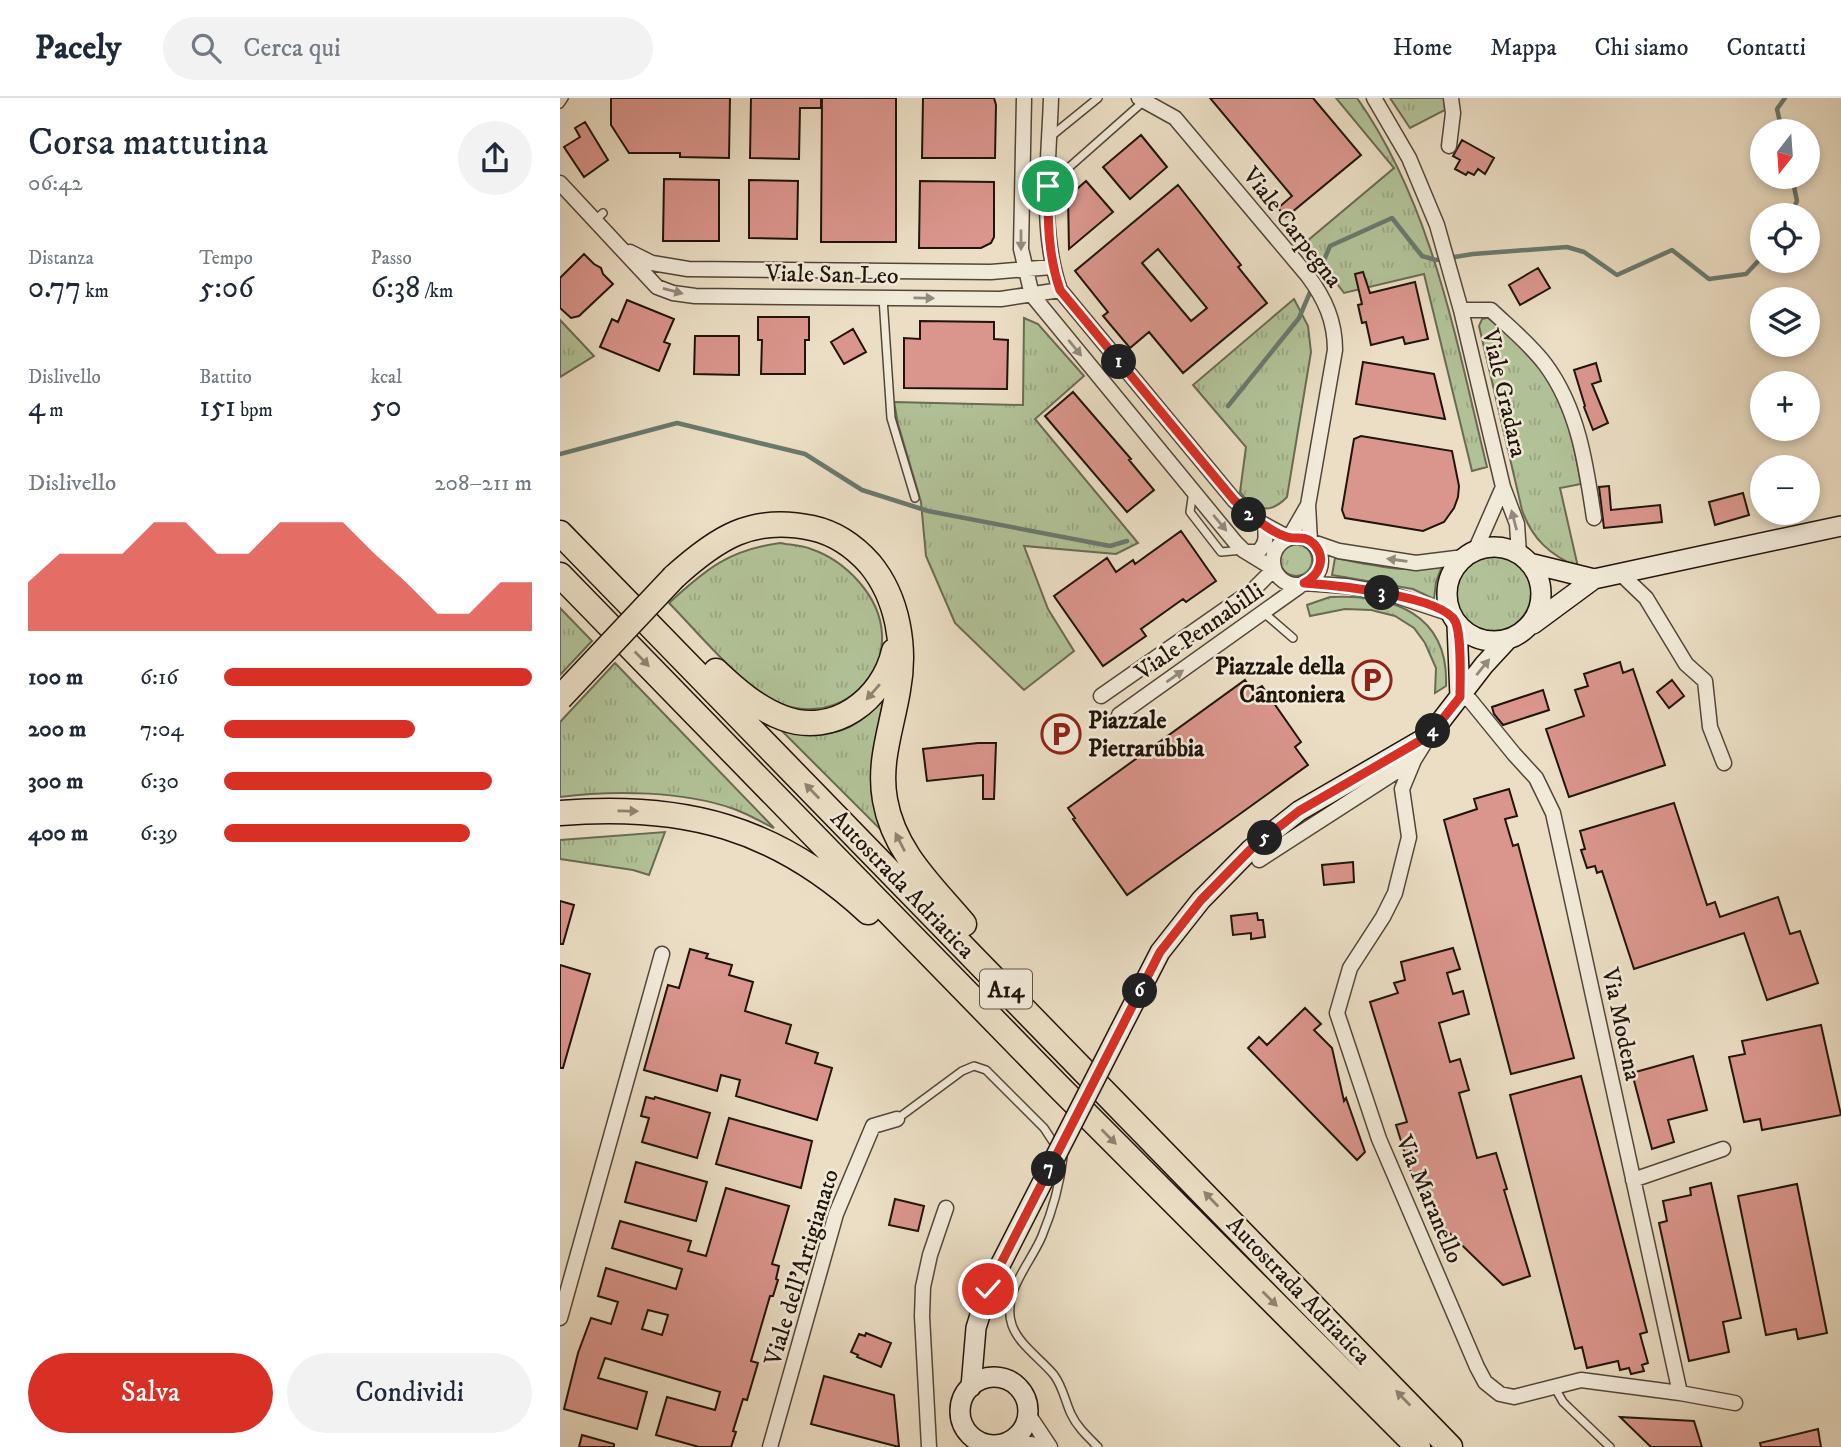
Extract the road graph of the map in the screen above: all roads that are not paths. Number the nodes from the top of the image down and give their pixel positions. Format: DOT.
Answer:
graph roads {
  1 [pos="564,98"];
  2 [pos="1024,98"];
  3 [pos="1051,98"];
  4 [pos="1098,98"];
  5 [pos="1169,98"];
  6 [pos="1374,98"];
  7 [pos="1451,98"];
  8 [pos="1142,100"];
  9 [pos="560,104"];
  10 [pos="1175,118"];
  11 [pos="1050,137"];
  12 [pos="1449,146"];
  13 [pos="560,183"];
  14 [pos="1048,186"];
  15 [pos="622,243"];
  16 [pos="1052,267"];
  17 [pos="1026,269"];
  18 [pos="1060,290"];
  19 [pos="1032,295"];
  20 [pos="883,297"];
  21 [pos="1461,310"];
  22 [pos="1503,487"];
  23 [pos="915,498"];
  24 [pos="1308,505"];
  25 [pos="1594,518"];
  26 [pos="1265,525"];
  27 [pos="1841,526"];
  28 [pos="560,531"];
  29 [pos="1289,538"];
  30 [pos="1310,541"];
  31 [pos="1245,551"];
  32 [pos="1470,554"];
  33 [pos="1524,559"];
  34 [pos="1274,569"];
  35 [pos="1621,574"];
  36 [pos="560,575"];
  37 [pos="1594,579"];
  38 [pos="1304,583"];
  39 [pos="1264,613"];
  40 [pos="1454,619"];
  41 [pos="898,630"];
  42 [pos="1515,635"];
  43 [pos="1293,638"];
  44 [pos="1101,696"];
  45 [pos="1460,697"];
  46 [pos="560,698"];
  47 [pos="1119,715"];
  48 [pos="1430,735"];
  49 [pos="1414,760"];
  50 [pos="1724,763"];
  51 [pos="560,813"];
  52 [pos="1259,860"];
  53 [pos="663,954"];
  54 [pos="1081,1066"];
  55 [pos="1058,1086"];
  56 [pos="897,1119"];
  57 [pos="1723,1149"];
  58 [pos="1633,1180"];
  59 [pos="946,1208"];
  60 [pos="560,1318"];
  61 [pos="976,1328"];
  62 [pos="1001,1378"];
  63 [pos="971,1387"];
  64 [pos="1554,1387"];
  65 [pos="1680,1393"];
  66 [pos="1735,1404"];
  67 [pos="1028,1414"];
  68 [pos="963,1425"];
  69 [pos="1011,1441"];
  70 [pos="986,1446"];
  71 [pos="770,1447"];
  72 [pos="929,1447"];
  73 [pos="958,1447"];
  74 [pos="1050,1447"];
  75 [pos="1098,1447"];
  76 [pos="1418,1447"];
  77 [pos="1450,1447"];
  78 [pos="1610,1447"];
  1 -- 9 [label="lane"];
  2 -- 17 [label="street, one-way"];
  3 -- 11 [label="street"];
  4 -- 11 [label="lane"];
  5 -- 10 [label="street, Viale Carpegna"];
  6 -- 21 [label="street, Viale Gradara"];
  7 -- 12 [label="street"];
  8 -- 10 [label="street, Viale Carpegna"];
  8 -- 14 [label="lane"];
  10 -- 24 [label="street, Viale Carpegna"];
  11 -- 14 [label="street"];
  13 -- 15 [label="street, Viale San Leo"];
  14 -- 16 [label="street"];
  15 -- 17 [label="street, Viale San Leo"];
  15 -- 20 [label="street, Viale San Leo, one-way"];
  16 -- 17 [label="street, Viale San Leo"];
  16 -- 18 [label="street"];
  17 -- 19 [label="street"];
  18 -- 19 [label="street, Viale San Leo"];
  18 -- 26 [label="street"];
  20 -- 19 [label="street, Viale San Leo, one-way"];
  19 -- 31 [label="street, one-way"];
  20 -- 23 [label="lane"];
  21 -- 22 [label="street, Viale Gradara"];
  21 -- 25 [label="street"];
  22 -- 32 [label="street, Viale Gradara"];
  33 -- 22 [label="street, Viale Gradara, one-way"];
  24 -- 29 [label="street, Viale Carpegna"];
  24 -- 30 [label="street, Viale Carpegna"];
  26 -- 29 [label="street"];
  26 -- 31 [label="street"];
  27 -- 35 [label="street"];
  41 -- 28 [label="highway, one-way"];
  54 -- 28 [label="highway, Autostrada Adriatica / A14, one-way"];
  29 -- 30 [label="street"];
  29 -- 34 [label="street"];
  32 -- 30 [label="street, one-way"];
  30 -- 38 [label="street"];
  31 -- 34 [label="street"];
  32 -- 33 [label="street"];
  32 -- 40 [label="street"];
  33 -- 37 [label="street"];
  33 -- 42 [label="street"];
  34 -- 38 [label="street"];
  34 -- 44 [label="street, Viale Pennabilli"];
  35 -- 37 [label="street"];
  35 -- 50 [label="street"];
  36 -- 55 [label="highway, Autostrada Adriatica / A14, one-way"];
  37 -- 42 [label="street"];
  38 -- 39 [label="street, Viale Pennabilli"];
  38 -- 40 [label="street"];
  39 -- 43 [label="lane"];
  47 -- 39 [label="street, Viale Pennabilli, one-way"];
  40 -- 42 [label="street"];
  40 -- 45 [label="street"];
  41 -- 46 [label="highway, bridge"];
  54 -- 41 [label="highway, one-way"];
  45 -- 42 [label="street, one-way"];
  45 -- 48 [label="street"];
  45 -- 58 [label="street, Via Modena"];
  48 -- 49 [label="street"];
  48 -- 61 [label="street, bridge"];
  49 -- 52 [label="street"];
  49 -- 64 [label="street, Via Maranello"];
  51 -- 55 [label="highway, one-way"];
  53 -- 60 [label="street"];
  77 -- 54 [label="highway, Autostrada Adriatica / A14, one-way"];
  55 -- 76 [label="highway, Autostrada Adriatica / A14, one-way"];
  56 -- 71 [label="street, Viale dell'Artigianato"];
  56 -- 75 [label="lane"];
  57 -- 58 [label="street"];
  58 -- 65 [label="street, Via Modena"];
  59 -- 72 [label="street"];
  61 -- 62 [label="street"];
  61 -- 63 [label="street"];
  62 -- 63 [label="street"];
  62 -- 67 [label="street"];
  63 -- 68 [label="street"];
  64 -- 65 [label="street, Via Maranello"];
  64 -- 78 [label="lane"];
  65 -- 66 [label="street, Via Maranello"];
  67 -- 69 [label="street"];
  67 -- 74 [label="street"];
  68 -- 70 [label="street"];
  68 -- 73 [label="street"];
  69 -- 70 [label="street"];
  69 -- 74 [label="street"];
}
